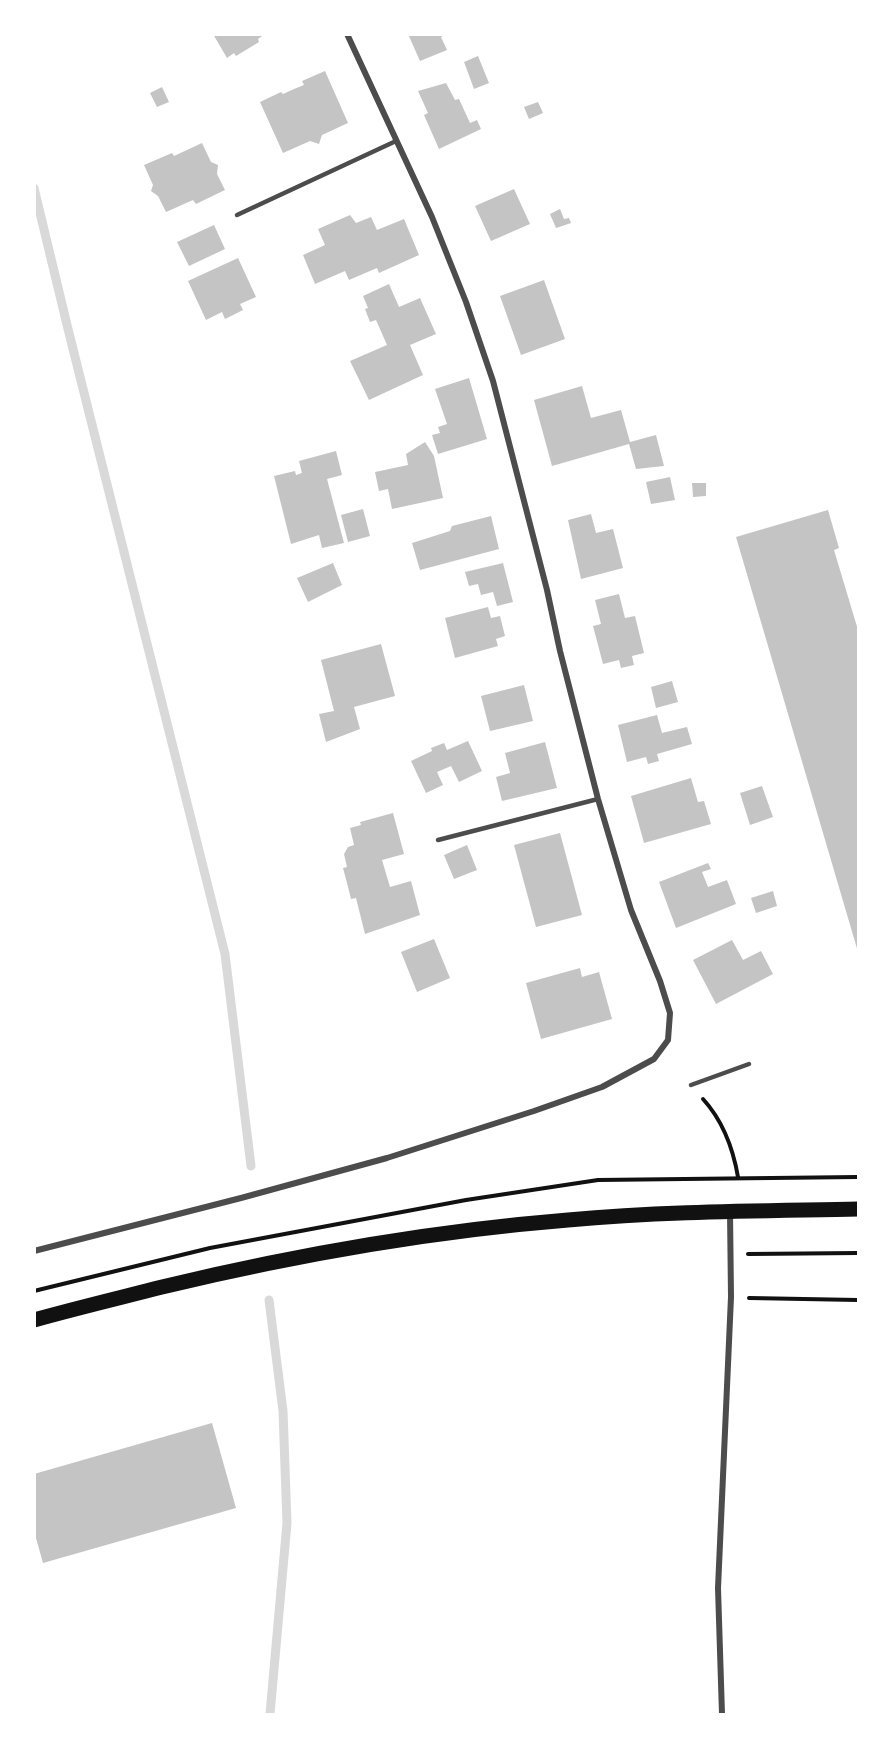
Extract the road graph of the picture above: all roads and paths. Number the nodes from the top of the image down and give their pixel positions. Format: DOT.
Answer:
graph roads {
  1 [pos="347,34"];
  2 [pos="396,141"];
  3 [pos="237,215"];
  4 [pos="598,799"];
  5 [pos="438,840"];
  6 [pos="748,1064"];
  7 [pos="691,1085"];
  8 [pos="858,1177"];
  9 [pos="858,1209"];
  10 [pos="730,1212"];
  11 [pos="34,1251"];
  12 [pos="858,1252"];
  13 [pos="730,1254"];
  14 [pos="731,1297"];
  15 [pos="858,1300"];
  16 [pos="34,1320"];
  17 [pos="722,1714"];
  1 -- 2 [label="street"];
  2 -- 3 [label="lane"];
  2 -- 4 [label="street"];
  4 -- 5 [label="lane"];
  4 -- 11 [label="street"];
  6 -- 7 [label="lane"];
  7 -- 8 [label="path"];
  9 -- 10 [label="main road"];
  10 -- 13 [label="street"];
  10 -- 16 [label="main road"];
  12 -- 13 [label="path"];
  13 -- 14 [label="street"];
  14 -- 15 [label="path"];
  14 -- 17 [label="street"];
}
